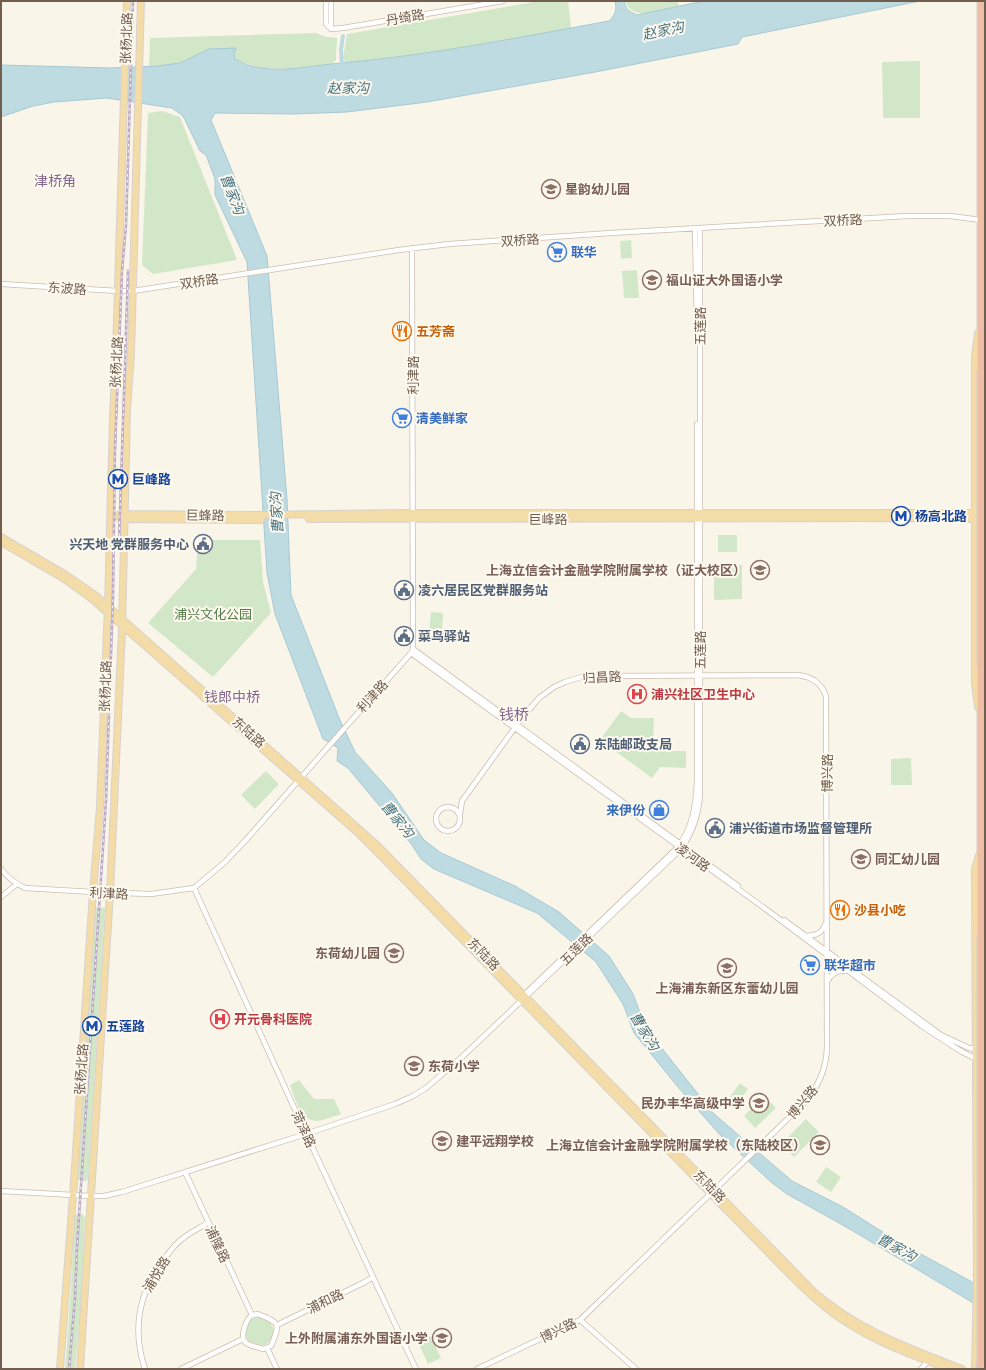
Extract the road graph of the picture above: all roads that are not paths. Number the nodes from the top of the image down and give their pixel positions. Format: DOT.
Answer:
graph roads {
  1 [pos="127,1"];
  2 [pos="141,1"];
  3 [pos="326,1"];
  4 [pos="331,1"];
  5 [pos="503,1"];
  6 [pos="981,1"];
  7 [pos="331,29"];
  8 [pos="982,220"];
  9 [pos="697,229"];
  10 [pos="412,248"];
  11 [pos="1,284"];
  12 [pos="133,291"];
  13 [pos="118,292"];
  14 [pos="981,307"];
  15 [pos="985,513"];
  16 [pos="413,516"];
  17 [pos="699,516"];
  18 [pos="975,516"];
  19 [pos="111,517"];
  20 [pos="124,517"];
  21 [pos="985,520"];
  22 [pos="1,537"];
  23 [pos="1,542"];
  24 [pos="108,609"];
  25 [pos="122,621"];
  26 [pos="412,651"];
  27 [pos="698,675"];
  28 [pos="820,685"];
  29 [pos="981,724"];
  30 [pos="516,727"];
  31 [pos="299,779"];
  32 [pos="462,801"];
  33 [pos="450,807"];
  34 [pos="460,814"];
  35 [pos="681,846"];
  36 [pos="981,850"];
  37 [pos="1,869"];
  38 [pos="17,884"];
  39 [pos="194,888"];
  40 [pos="93,892"];
  41 [pos="110,893"];
  42 [pos="1,897"];
  43 [pos="827,922"];
  44 [pos="807,936"];
  45 [pos="826,953"];
  46 [pos="846,970"];
  47 [pos="826,984"];
  48 [pos="524,997"];
  49 [pos="977,1050"];
  50 [pos="985,1050"];
  51 [pos="977,1059"];
  52 [pos="985,1059"];
  53 [pos="306,1134"];
  54 [pos="185,1172"];
  55 [pos="1,1190"];
  56 [pos="712,1192"];
  57 [pos="73,1195"];
  58 [pos="91,1196"];
  59 [pos="208,1223"];
  60 [pos="372,1277"];
  61 [pos="252,1315"];
  62 [pos="580,1320"];
  63 [pos="277,1325"];
  64 [pos="243,1340"];
  65 [pos="267,1348"];
  66 [pos="928,1361"];
  67 [pos="60,1369"];
  68 [pos="80,1369"];
  69 [pos="145,1369"];
  70 [pos="181,1369"];
  71 [pos="277,1369"];
  72 [pos="416,1369"];
  73 [pos="477,1369"];
  74 [pos="636,1369"];
  75 [pos="920,1369"];
  76 [pos="949,1369"];
  77 [pos="962,1369"];
  78 [pos="974,1369"];
  79 [pos="980,1369"];
  1 -- 13 [label="main road, 张杨北路"];
  2 -- 12 [label="main road, 张杨北路"];
  3 -- 7 [label="street"];
  4 -- 7 [label="street"];
  5 -- 7 [label="street, 丹绮路"];
  6 -- 8 [label="highway"];
  8 -- 9 [label="street, 双桥路"];
  8 -- 14 [label="highway"];
  9 -- 10 [label="street, 双桥路"];
  9 -- 17 [label="street, 五莲路"];
  10 -- 12 [label="street, 双桥路"];
  10 -- 16 [label="street, 利津路"];
  11 -- 13 [label="street, 东波路"];
  12 -- 13 [label="street, 东波路"];
  12 -- 20 [label="main road, 张杨北路"];
  13 -- 19 [label="main road, 张杨北路"];
  14 -- 18 [label="main road"];
  14 -- 29 [label="highway, bridge"];
  15 -- 18 [label="main road, 巨峰路"];
  16 -- 17 [label="main road, 巨峰路"];
  16 -- 20 [label="main road, 巨峰路"];
  16 -- 26 [label="street, 利津路"];
  17 -- 18 [label="main road, 巨峰路"];
  17 -- 27 [label="street, 五莲路"];
  18 -- 21 [label="main road, 巨峰路"];
  18 -- 29 [label="main road"];
  19 -- 20 [label="main road, 巨峰路"];
  19 -- 24 [label="main road, 张杨北路"];
  20 -- 25 [label="main road, 张杨北路"];
  22 -- 24 [label="main road, 东陆路"];
  23 -- 24 [label="main road, 东陆路"];
  24 -- 25 [label="main road, 东陆路"];
  24 -- 40 [label="main road, 张杨北路"];
  25 -- 31 [label="main road, 东陆路"];
  25 -- 41 [label="main road, 张杨北路"];
  26 -- 30 [label="street, 凌河路"];
  26 -- 31 [label="street, 利津路"];
  27 -- 28 [label="street, 归昌路"];
  27 -- 30 [label="street, 归昌路"];
  27 -- 35 [label="street, 五莲路"];
  28 -- 43 [label="street, 博兴路"];
  29 -- 36 [label="highway"];
  30 -- 32 [label="street, 归昌路"];
  30 -- 35 [label="street, 凌河路"];
  31 -- 39 [label="street, 利津路"];
  31 -- 48 [label="main road, 东陆路"];
  32 -- 33 [label="street, 归昌路"];
  32 -- 34 [label="street, 归昌路"];
  33 -- 34 [label="street"];
  33 -- 34 [label="street, 归昌路"];
  35 -- 44 [label="street, 凌河路"];
  35 -- 45 [label="street, 凌河路"];
  35 -- 48 [label="street, 五莲路"];
  36 -- 49 [label="main road"];
  36 -- 79 [label="highway, bridge"];
  37 -- 38 [label="street, 利津路"];
  38 -- 40 [label="street, 利津路"];
  38 -- 42 [label="street"];
  39 -- 41 [label="street, 利津路"];
  39 -- 53 [label="street, 菏泽路"];
  40 -- 41 [label="street, 利津路"];
  40 -- 57 [label="main road, 张杨北路"];
  41 -- 58 [label="main road, 张杨北路"];
  43 -- 44 [label="street"];
  43 -- 45 [label="street, 博兴路"];
  44 -- 45 [label="street, 凌河路"];
  45 -- 46 [label="street, 凌河路"];
  45 -- 47 [label="street, 博兴路"];
  45 -- 49 [label="street, 凌河路"];
  46 -- 47 [label="street"];
  46 -- 51 [label="street, 凌河路"];
  47 -- 56 [label="street, 博兴路"];
  48 -- 53 [label="street, 五莲路"];
  48 -- 56 [label="main road, 东陆路"];
  49 -- 50 [label="street"];
  49 -- 51 [label="main road"];
  51 -- 52 [label="street"];
  51 -- 78 [label="main road"];
  53 -- 54 [label="street, 五莲路"];
  53 -- 60 [label="street, 菏泽路"];
  54 -- 58 [label="street, 五莲路"];
  54 -- 59 [label="street, 浦隆路"];
  55 -- 57 [label="street, 五莲路"];
  56 -- 62 [label="street, 博兴路"];
  56 -- 66 [label="main road, 东陆路"];
  56 -- 77 [label="main road, 东陆路"];
  57 -- 58 [label="street, 五莲路"];
  57 -- 67 [label="main road, 张杨北路"];
  58 -- 68 [label="main road, 张杨北路"];
  59 -- 61 [label="street, 浦隆路"];
  59 -- 69 [label="street, 浦悦路"];
  60 -- 63 [label="street, 浦和路"];
  60 -- 72 [label="street, 菏泽路"];
  61 -- 63 [label="street"];
  61 -- 64 [label="street"];
  62 -- 73 [label="street, 博兴路"];
  62 -- 74 [label="street"];
  63 -- 65 [label="street"];
  64 -- 65 [label="street"];
  64 -- 70 [label="street"];
  65 -- 71 [label="street"];
  66 -- 75 [label="street"];
  66 -- 76 [label="main road, 东陆路"];
}
